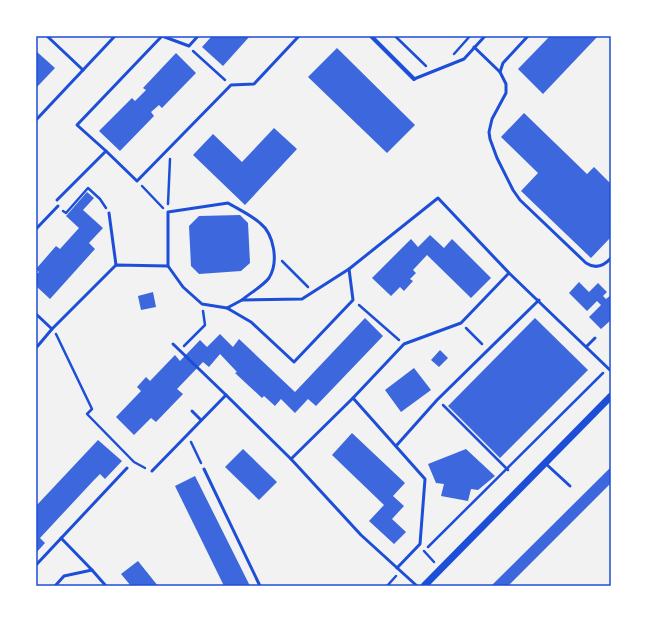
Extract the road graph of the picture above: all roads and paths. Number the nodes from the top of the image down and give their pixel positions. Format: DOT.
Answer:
graph roads {
  1 [pos="48,36"];
  2 [pos="115,36"];
  3 [pos="198,36"];
  4 [pos="299,36"];
  5 [pos="371,36"];
  6 [pos="395,36"];
  7 [pos="470,36"];
  8 [pos="485,36"];
  9 [pos="528,36"];
  10 [pos="189,46"];
  11 [pos="474,47"];
  12 [pos="443,66"];
  13 [pos="83,70"];
  14 [pos="431,71"];
  15 [pos="500,72"];
  16 [pos="414,79"];
  17 [pos="231,85"];
  18 [pos="36,120"];
  19 [pos="171,145"];
  20 [pos="106,151"];
  21 [pos="137,181"];
  22 [pos="57,200"];
  23 [pos="58,206"];
  24 [pos="168,212"];
  25 [pos="109,213"];
  26 [pos="36,229"];
  27 [pos="274,252"];
  28 [pos="611,258"];
  29 [pos="116,265"];
  30 [pos="168,266"];
  31 [pos="349,269"];
  32 [pos="509,273"];
  33 [pos="312,292"];
  34 [pos="242,300"];
  35 [pos="353,300"];
  36 [pos="539,300"];
  37 [pos="202,304"];
  38 [pos="228,308"];
  39 [pos="36,314"];
  40 [pos="461,323"];
  41 [pos="52,329"];
  42 [pos="595,338"];
  43 [pos="173,344"];
  44 [pos="404,344"];
  45 [pos="587,346"];
  46 [pos="36,348"];
  47 [pos="179,350"];
  48 [pos="488,350"];
  49 [pos="597,368"];
  50 [pos="610,370"];
  51 [pos="603,374"];
  52 [pos="226,395"];
  53 [pos="611,396"];
  54 [pos="353,398"];
  55 [pos="437,400"];
  56 [pos="192,411"];
  57 [pos="201,420"];
  58 [pos="188,434"];
  59 [pos="396,446"];
  60 [pos="291,459"];
  61 [pos="545,463"];
  62 [pos="128,468"];
  63 [pos="204,469"];
  64 [pos="508,470"];
  65 [pos="152,471"];
  66 [pos="570,486"];
  67 [pos="61,538"];
  68 [pos="418,556"];
  69 [pos="36,564"];
  70 [pos="397,568"];
  71 [pos="92,570"];
  72 [pos="401,572"];
  73 [pos="428,585"];
  74 [pos="55,586"];
  75 [pos="106,586"];
  76 [pos="260,586"];
  77 [pos="387,586"];
  78 [pos="417,586"];
  1 -- 13 [label="lane"];
  2 -- 13 [label="lane"];
  3 -- 10 [label="lane"];
  4 -- 17 [label="lane"];
  5 -- 16 [label="street"];
  6 -- 14 [label="path"];
  7 -- 12 [label="path"];
  8 -- 11 [label="lane"];
  9 -- 15 [label="lane"];
  10 -- 17 [label="path"];
  10 -- 20 [label="lane"];
  11 -- 12 [label="lane"];
  11 -- 15 [label="lane"];
  12 -- 14 [label="lane"];
  13 -- 18 [label="lane"];
  14 -- 16 [label="lane"];
  15 -- 28 [label="lane"];
  17 -- 19 [label="lane"];
  19 -- 21 [label="lane"];
  19 -- 24 [label="path"];
  20 -- 21 [label="lane"];
  20 -- 22 [label="lane"];
  21 -- 24 [label="path"];
  23 -- 25 [label="path"];
  23 -- 26 [label="lane"];
  24 -- 27 [label="lane"];
  24 -- 30 [label="lane"];
  25 -- 29 [label="lane"];
  27 -- 33 [label="path"];
  27 -- 34 [label="lane"];
  29 -- 30 [label="lane"];
  29 -- 41 [label="lane"];
  30 -- 37 [label="lane"];
  31 -- 32 [label="lane"];
  31 -- 33 [label="lane"];
  31 -- 35 [label="lane"];
  32 -- 36 [label="lane"];
  32 -- 40 [label="lane"];
  33 -- 34 [label="lane"];
  34 -- 38 [label="lane"];
  35 -- 38 [label="lane"];
  35 -- 44 [label="path"];
  36 -- 45 [label="lane"];
  36 -- 48 [label="lane"];
  37 -- 38 [label="lane"];
  37 -- 47 [label="path"];
  39 -- 41 [label="lane"];
  40 -- 44 [label="lane"];
  40 -- 48 [label="path"];
  41 -- 46 [label="lane"];
  41 -- 65 [label="path"];
  42 -- 45 [label="lane"];
  43 -- 47 [label="lane"];
  44 -- 54 [label="lane"];
  45 -- 50 [label="lane"];
  47 -- 52 [label="lane"];
  48 -- 55 [label="lane"];
  49 -- 51 [label="path"];
  50 -- 51 [label="path"];
  51 -- 64 [label="path"];
  52 -- 57 [label="lane"];
  52 -- 60 [label="lane"];
  53 -- 61 [label="street"];
  54 -- 59 [label="lane"];
  54 -- 60 [label="lane"];
  55 -- 59 [label="lane"];
  55 -- 64 [label="path"];
  56 -- 57 [label="lane"];
  57 -- 58 [label="lane"];
  58 -- 63 [label="path"];
  58 -- 65 [label="lane"];
  59 -- 70 [label="lane"];
  60 -- 70 [label="lane"];
  61 -- 66 [label="lane"];
  61 -- 73 [label="street"];
  62 -- 67 [label="lane"];
  63 -- 76 [label="lane"];
  64 -- 68 [label="path"];
  67 -- 69 [label="lane"];
  67 -- 71 [label="lane"];
  70 -- 72 [label="lane"];
  71 -- 74 [label="lane"];
  71 -- 75 [label="lane"];
  72 -- 77 [label="path"];
  72 -- 78 [label="lane"];
}
